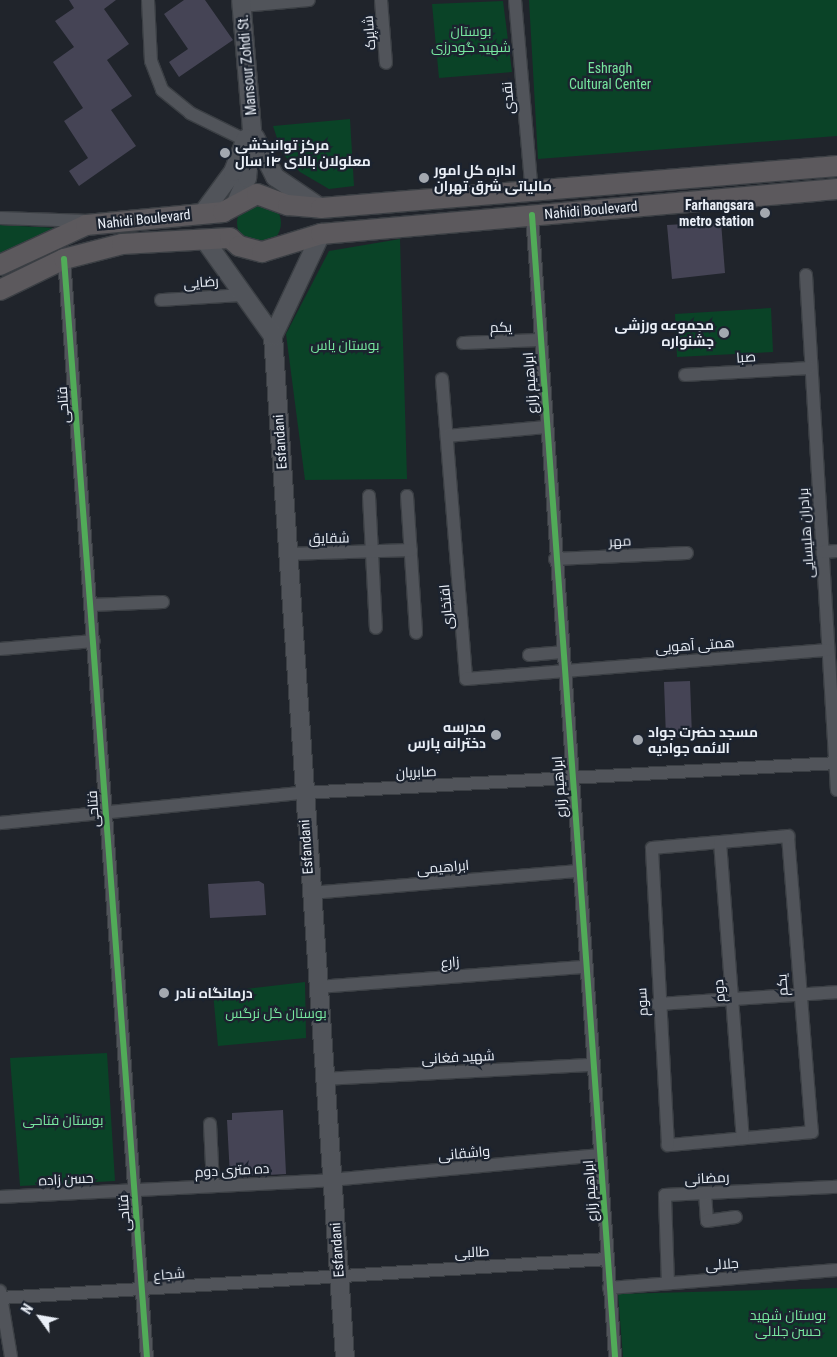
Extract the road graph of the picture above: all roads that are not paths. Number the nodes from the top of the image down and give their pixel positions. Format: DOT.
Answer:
graph roads {
  1 [pos="148,0"];
  2 [pos="309,0"];
  3 [pos="381,0"];
  4 [pos="514,0"];
  5 [pos="242,3"];
  6 [pos="386,63"];
  7 [pos="250,131"];
  8 [pos="837,166"];
  9 [pos="837,189"];
  10 [pos="522,193"];
  11 [pos="482,196"];
  12 [pos="235,205"];
  13 [pos="321,208"];
  14 [pos="202,214"];
  15 [pos="523,216"];
  16 [pos="0,218"];
  17 [pos="476,220"];
  18 [pos="110,221"];
  19 [pos="321,234"];
  20 [pos="204,239"];
  21 [pos="47,240"];
  22 [pos="59,261"];
  23 [pos="5,262"];
  24 [pos="806,275"];
  25 [pos="18,280"];
  26 [pos="0,290"];
  27 [pos="244,294"];
  28 [pos="161,300"];
  29 [pos="273,336"];
  30 [pos="539,340"];
  31 [pos="463,343"];
  32 [pos="809,368"];
  33 [pos="685,375"];
  34 [pos="442,379"];
  35 [pos="546,427"];
  36 [pos="447,436"];
  37 [pos="369,496"];
  38 [pos="408,496"];
  39 [pos="411,550"];
  40 [pos="837,551"];
  41 [pos="372,552"];
  42 [pos="823,552"];
  43 [pos="686,553"];
  44 [pos="287,554"];
  45 [pos="555,559"];
  46 [pos="163,602"];
  47 [pos="91,605"];
  48 [pos="376,628"];
  49 [pos="416,632"];
  50 [pos="94,641"];
  51 [pos="0,649"];
  52 [pos="828,650"];
  53 [pos="562,652"];
  54 [pos="529,655"];
  55 [pos="564,669"];
  56 [pos="836,763"];
  57 [pos="571,779"];
  58 [pos="837,790"];
  59 [pos="302,793"];
  60 [pos="106,814"];
  61 [pos="0,823"];
  62 [pos="788,836"];
  63 [pos="720,842"];
  64 [pos="579,871"];
  65 [pos="310,893"];
  66 [pos="586,968"];
  67 [pos="317,987"];
  68 [pos="837,992"];
  69 [pos="797,994"];
  70 [pos="735,999"];
  71 [pos="657,1004"];
  72 [pos="593,1065"];
  73 [pos="324,1080"];
  74 [pos="210,1124"];
  75 [pos="812,1132"];
  76 [pos="743,1138"];
  77 [pos="600,1155"];
  78 [pos="332,1180"];
  79 [pos="213,1186"];
  80 [pos="837,1187"];
  81 [pos="134,1190"];
  82 [pos="705,1193"];
  83 [pos="0,1197"];
  84 [pos="736,1217"];
  85 [pos="607,1259"];
  86 [pos="837,1270"];
  87 [pos="339,1275"];
  88 [pos="668,1283"];
  89 [pos="609,1288"];
  90 [pos="142,1292"];
  91 [pos="0,1295"];
  92 [pos="10,1351"];
  93 [pos="0,1355"];
  94 [pos="147,1357"];
  95 [pos="345,1357"];
  96 [pos="615,1357"];
  1 -- 7 [label="street"];
  2 -- 5 [label="street"];
  3 -- 6 [label="street, شاپرک"];
  4 -- 10 [label="street, نقدی"];
  5 -- 7 [label="main road, Mansour Zohdi St."];
  7 -- 12 [label="main road, Mansour Zohdi St."];
  7 -- 13 [label="main road, Mansour Zohdi St."];
  7 -- 14 [label="main road"];
  8 -- 10 [label="main road, Nahidi Boulevard"];
  9 -- 15 [label="main road, Nahidi Boulevard"];
  10 -- 11 [label="main road, Nahidi Boulevard"];
  10 -- 15 [label="main road"];
  11 -- 13 [label="main road, Nahidi Boulevard"];
  11 -- 17 [label="main road"];
  12 -- 13 [label="main road, Nahidi Boulevard"];
  12 -- 14 [label="main road, Nahidi Boulevard"];
  14 -- 18 [label="main road, Nahidi Boulevard"];
  15 -- 17 [label="main road, Nahidi Boulevard"];
  15 -- 30 [label="street, ابراهیم زارع"];
  16 -- 18 [label="street"];
  17 -- 19 [label="main road, Nahidi Boulevard"];
  18 -- 21 [label="main road, Nahidi Boulevard"];
  19 -- 20 [label="main road, Nahidi Boulevard"];
  19 -- 29 [label="main road"];
  20 -- 22 [label="main road, Nahidi Boulevard"];
  20 -- 27 [label="main road"];
  21 -- 22 [label="main road"];
  21 -- 23 [label="main road, Nahidi Boulevard"];
  22 -- 25 [label="main road, Nahidi Boulevard"];
  22 -- 47 [label="street, فتاحی"];
  23 -- 25 [label="main road"];
  24 -- 32 [label="street, برادران هلیسایی"];
  25 -- 26 [label="main road, Nahidi Boulevard"];
  27 -- 28 [label="street, رضایی"];
  27 -- 29 [label="main road"];
  29 -- 44 [label="main road, Esfandani"];
  30 -- 31 [label="street, یکم"];
  30 -- 35 [label="street, ابراهیم زارع"];
  32 -- 33 [label="street, صبا"];
  32 -- 42 [label="street, برادران هلیسایی"];
  34 -- 36 [label="street, افتخاری"];
  35 -- 36 [label="street"];
  35 -- 45 [label="street, ابراهیم زارع"];
  36 -- 55 [label="street, افتخاری"];
  37 -- 41 [label="street"];
  38 -- 39 [label="street"];
  39 -- 41 [label="street, شقایق"];
  39 -- 49 [label="street"];
  40 -- 42 [label="street"];
  41 -- 44 [label="street, شقایق"];
  41 -- 48 [label="street"];
  42 -- 52 [label="street, برادران هلیسایی"];
  43 -- 45 [label="street, مهر"];
  44 -- 59 [label="main road, Esfandani"];
  45 -- 53 [label="street, ابراهیم زارع"];
  46 -- 47 [label="street"];
  47 -- 50 [label="street, فتاحی"];
  50 -- 51 [label="street"];
  50 -- 60 [label="street, فتاحی"];
  52 -- 55 [label="street, همتی آهویی"];
  52 -- 56 [label="street, برادران هلیسایی"];
  53 -- 54 [label="street"];
  53 -- 55 [label="street, ابراهیم زارع"];
  55 -- 57 [label="street, ابراهیم زارع"];
  56 -- 57 [label="street, صابریان"];
  56 -- 58 [label="street, برادران هلیسایی"];
  57 -- 59 [label="street, صابریان"];
  57 -- 64 [label="street, ابراهیم زارع"];
  59 -- 60 [label="street, صابریان"];
  59 -- 65 [label="main road, Esfandani"];
  60 -- 61 [label="street, صابریان"];
  60 -- 81 [label="street, فتاحی"];
  62 -- 63 [label="street, سوم"];
  62 -- 69 [label="street, یکم"];
  63 -- 70 [label="street, دوم"];
  63 -- 71 [label="street, سوم"];
  64 -- 65 [label="street, ابراهیمی"];
  64 -- 66 [label="street, ابراهیم زارع"];
  65 -- 67 [label="main road, Esfandani"];
  66 -- 67 [label="street, زارع"];
  66 -- 72 [label="street, ابراهیم زارع"];
  67 -- 73 [label="main road, Esfandani"];
  68 -- 69 [label="street"];
  69 -- 70 [label="street"];
  69 -- 75 [label="street, یکم"];
  70 -- 71 [label="street"];
  70 -- 76 [label="street, دوم"];
  71 -- 76 [label="street, سوم"];
  72 -- 73 [label="street, شهید فغانی"];
  72 -- 77 [label="street, ابراهیم زارع"];
  73 -- 78 [label="main road, Esfandani"];
  74 -- 79 [label="street"];
  75 -- 76 [label="street, سوم"];
  77 -- 78 [label="street, واشقانی"];
  77 -- 85 [label="street, ابراهیم زارع"];
  78 -- 79 [label="street, ده متری دوم"];
  78 -- 87 [label="main road, Esfandani"];
  79 -- 81 [label="street, ده متری دوم"];
  80 -- 82 [label="street, رمضانی"];
  81 -- 83 [label="street, حسن زاده"];
  81 -- 90 [label="street, فتاحی"];
  82 -- 84 [label="street"];
  82 -- 88 [label="street, رمضانی"];
  85 -- 87 [label="street, طالبی"];
  85 -- 89 [label="street, ابراهیم زارع"];
  86 -- 88 [label="street, جلالی"];
  87 -- 90 [label="street, شجاع"];
  87 -- 95 [label="main road, Esfandani"];
  88 -- 89 [label="street, جلالی"];
  89 -- 96 [label="street, ابراهیم زارع"];
  90 -- 91 [label="street, شجاع"];
  90 -- 94 [label="street, فتاحی"];
  91 -- 92 [label="street"];
  92 -- 93 [label="street"];
}
